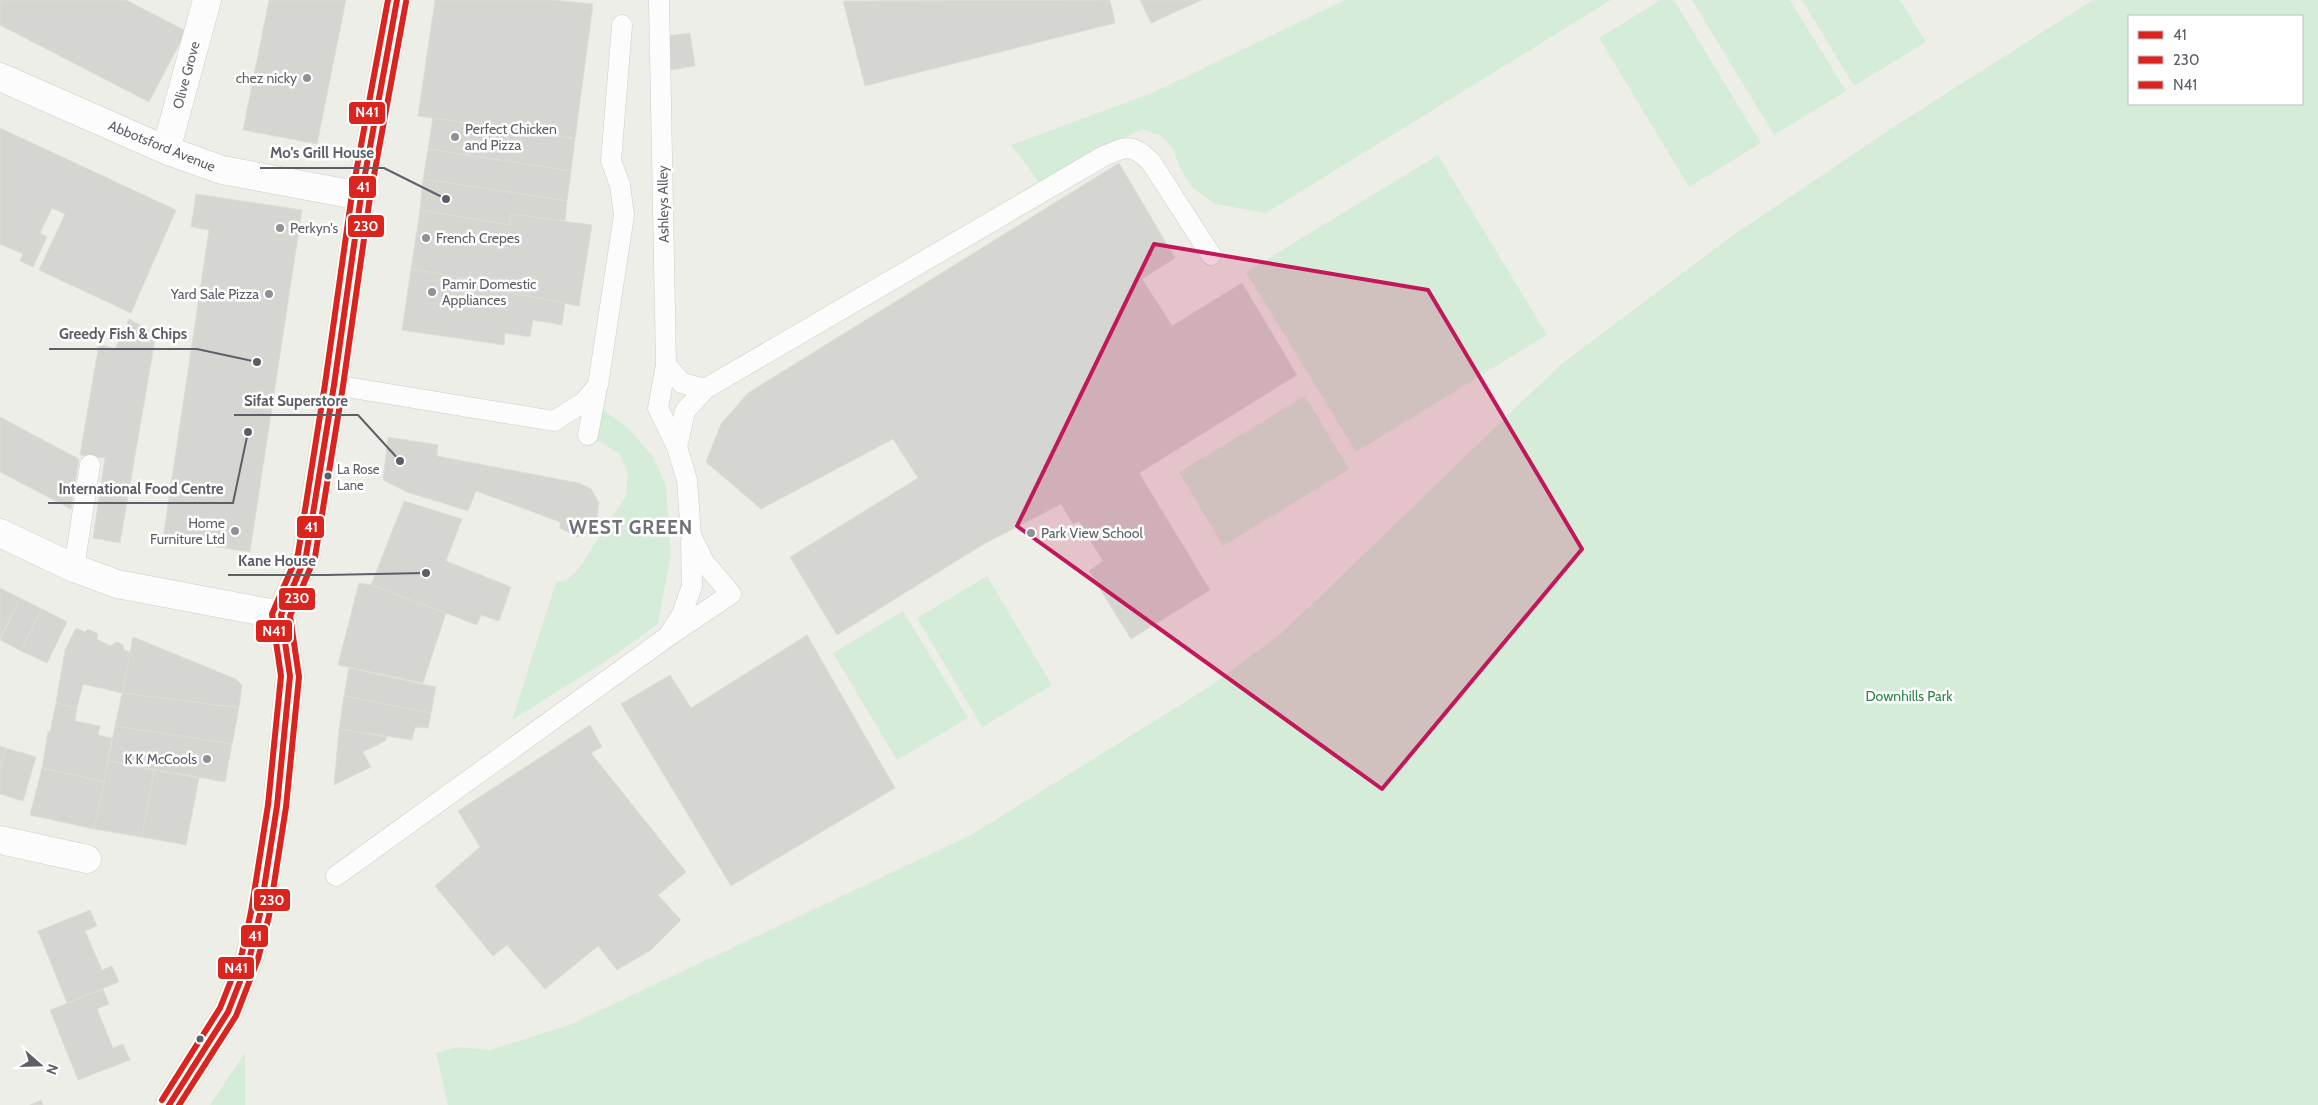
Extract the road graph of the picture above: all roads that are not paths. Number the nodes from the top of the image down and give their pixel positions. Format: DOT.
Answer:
graph roads {
  1 [pos="207,0"];
  2 [pos="396,0"];
  3 [pos="659,0"];
  4 [pos="622,25"];
  5 [pos="0,77"];
  6 [pos="166,150"];
  7 [pos="361,196"];
  8 [pos="1211,255"];
  9 [pos="666,365"];
  10 [pos="334,385"];
  11 [pos="598,385"];
  12 [pos="705,389"];
  13 [pos="588,435"];
  14 [pos="677,448"];
  15 [pos="90,465"];
  16 [pos="0,533"];
  17 [pos="691,535"];
  18 [pos="74,568"];
  19 [pos="281,616"];
  20 [pos="667,637"];
  21 [pos="0,840"];
  22 [pos="87,859"];
  23 [pos="336,876"];
  24 [pos="169,1105"];
  1 -- 6 [label="street, Olive Grove"];
  2 -- 7 [label="main road"];
  3 -- 9 [label="lane, Ashleys Alley"];
  4 -- 11 [label="lane"];
  5 -- 6 [label="street, Abbotsford Avenue"];
  6 -- 7 [label="street, Abbotsford Avenue"];
  7 -- 10 [label="main road"];
  8 -- 12 [label="lane"];
  9 -- 12 [label="lane"];
  9 -- 14 [label="lane, Ashleys Alley"];
  10 -- 11 [label="lane"];
  10 -- 19 [label="main road"];
  11 -- 13 [label="lane"];
  12 -- 14 [label="lane"];
  14 -- 17 [label="lane"];
  15 -- 18 [label="lane"];
  16 -- 18 [label="street"];
  17 -- 20 [label="lane"];
  17 -- 20 [label="lane"];
  18 -- 19 [label="street"];
  19 -- 24 [label="main road"];
  20 -- 23 [label="lane"];
  21 -- 22 [label="street"];
}
